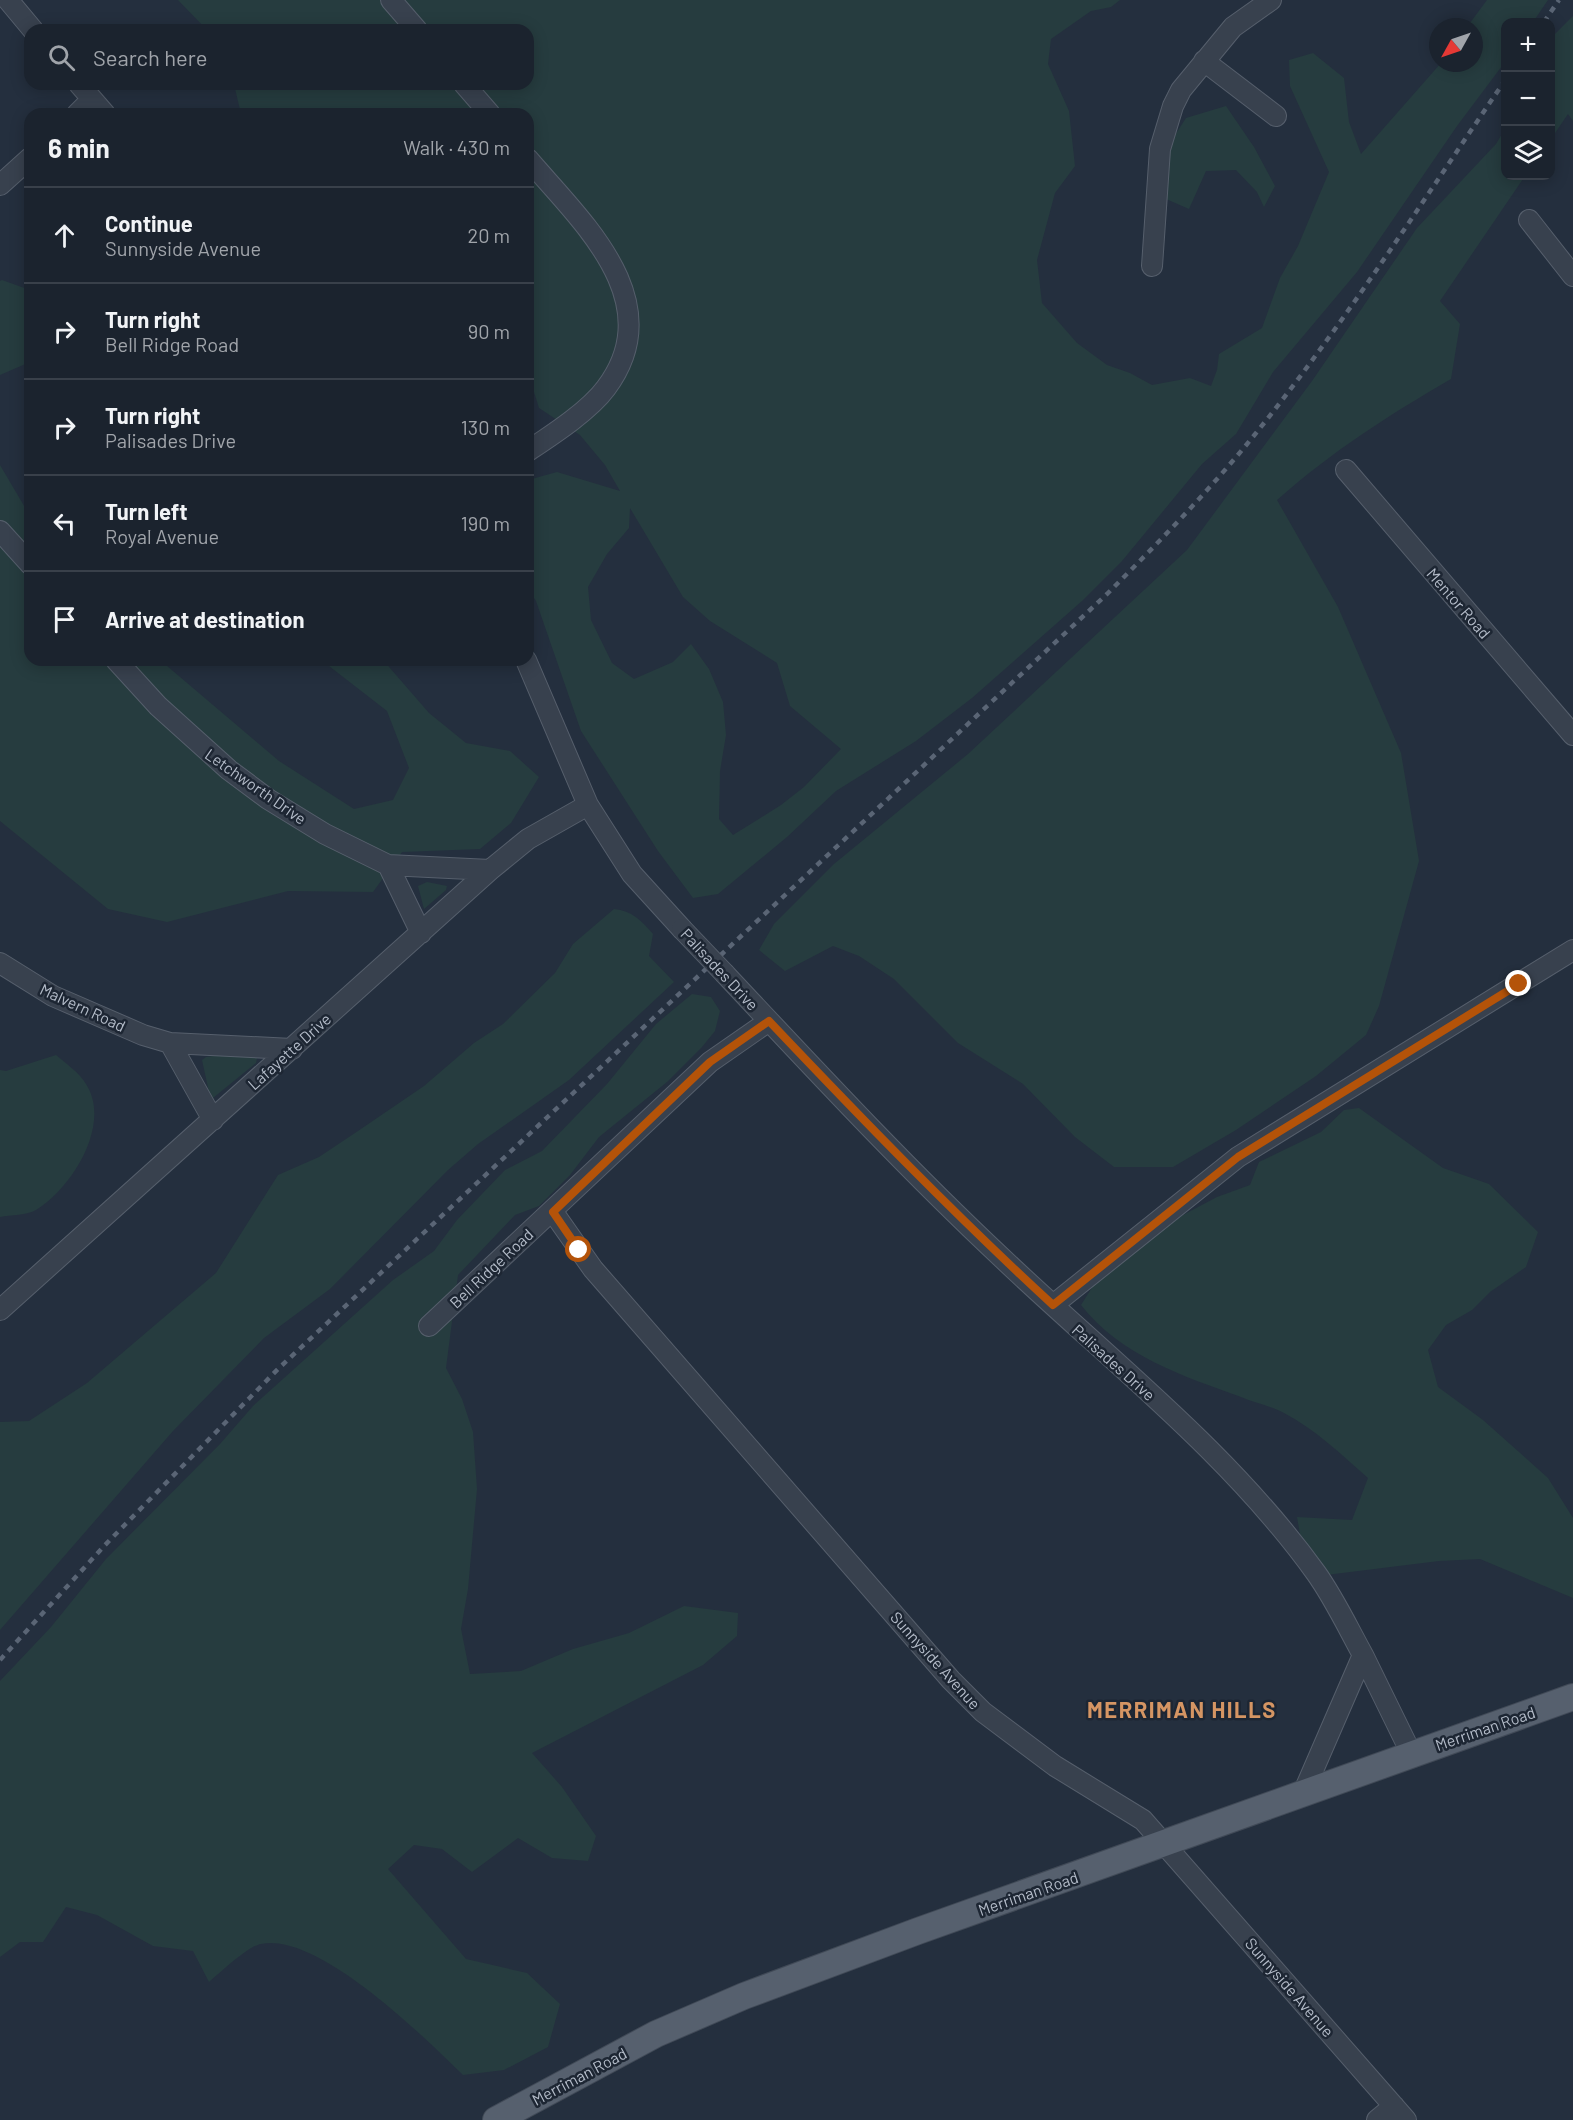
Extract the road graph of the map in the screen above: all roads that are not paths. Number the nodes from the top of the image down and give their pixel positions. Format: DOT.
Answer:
graph roads {
  1 [pos="8,0"];
  2 [pos="391,0"];
  3 [pos="1271,0"];
  4 [pos="28,24"];
  5 [pos="412,24"];
  6 [pos="1204,61"];
  7 [pos="84,90"];
  8 [pos="469,90"];
  9 [pos="99,107"];
  10 [pos="485,108"];
  11 [pos="1276,116"];
  12 [pos="24,164"];
  13 [pos="534,166"];
  14 [pos="0,185"];
  15 [pos="1529,220"];
  16 [pos="1152,266"];
  17 [pos="1573,276"];
  18 [pos="534,447"];
  19 [pos="1346,470"];
  20 [pos="0,531"];
  21 [pos="24,557"];
  22 [pos="122,666"];
  23 [pos="529,666"];
  24 [pos="1573,735"];
  25 [pos="588,805"];
  26 [pos="388,865"];
  27 [pos="490,870"];
  28 [pos="421,933"];
  29 [pos="1573,950"];
  30 [pos="0,963"];
  31 [pos="769,1021"];
  32 [pos="170,1043"];
  33 [pos="292,1049"];
  34 [pos="213,1119"];
  35 [pos="553,1212"];
  36 [pos="1053,1305"];
  37 [pos="0,1310"];
  38 [pos="429,1326"];
  39 [pos="1363,1655"];
  40 [pos="1573,1697"];
  41 [pos="1411,1753"];
  42 [pos="1305,1791"];
  43 [pos="1166,1844"];
  44 [pos="1400,2113"];
  45 [pos="496,2120"];
  46 [pos="1377,2120"];
  1 -- 4 [label="street"];
  2 -- 5 [label="street"];
  3 -- 6 [label="street"];
  6 -- 11 [label="street"];
  6 -- 16 [label="street"];
  7 -- 9 [label="street"];
  8 -- 10 [label="street"];
  12 -- 14 [label="street"];
  13 -- 18 [label="street"];
  15 -- 17 [label="street"];
  19 -- 24 [label="street, Mentor Road"];
  20 -- 21 [label="street"];
  22 -- 26 [label="street, Letchworth Drive"];
  23 -- 25 [label="street, Palisades Drive"];
  25 -- 27 [label="street, Lafayette Drive"];
  25 -- 31 [label="street, Palisades Drive, bridge"];
  26 -- 27 [label="street, Letchworth Drive"];
  26 -- 28 [label="street"];
  27 -- 28 [label="street, Lafayette Drive"];
  28 -- 33 [label="street, Lafayette Drive"];
  29 -- 36 [label="street"];
  30 -- 32 [label="street, Malvern Road"];
  31 -- 35 [label="street, Bell Ridge Road"];
  31 -- 36 [label="street, Palisades Drive"];
  32 -- 33 [label="street, Malvern Road"];
  32 -- 34 [label="street"];
  33 -- 34 [label="street, Lafayette Drive"];
  34 -- 37 [label="street, Lafayette Drive"];
  35 -- 38 [label="street, Bell Ridge Road"];
  35 -- 43 [label="street, Sunnyside Avenue"];
  36 -- 39 [label="street, Palisades Drive"];
  39 -- 41 [label="street, Palisades Drive"];
  39 -- 42 [label="street"];
  40 -- 41 [label="main road, Merriman Road"];
  41 -- 42 [label="main road, Merriman Road"];
  42 -- 43 [label="main road, Merriman Road"];
  43 -- 44 [label="street, Sunnyside Avenue"];
  43 -- 45 [label="main road, Merriman Road"];
  44 -- 46 [label="street"];
}
